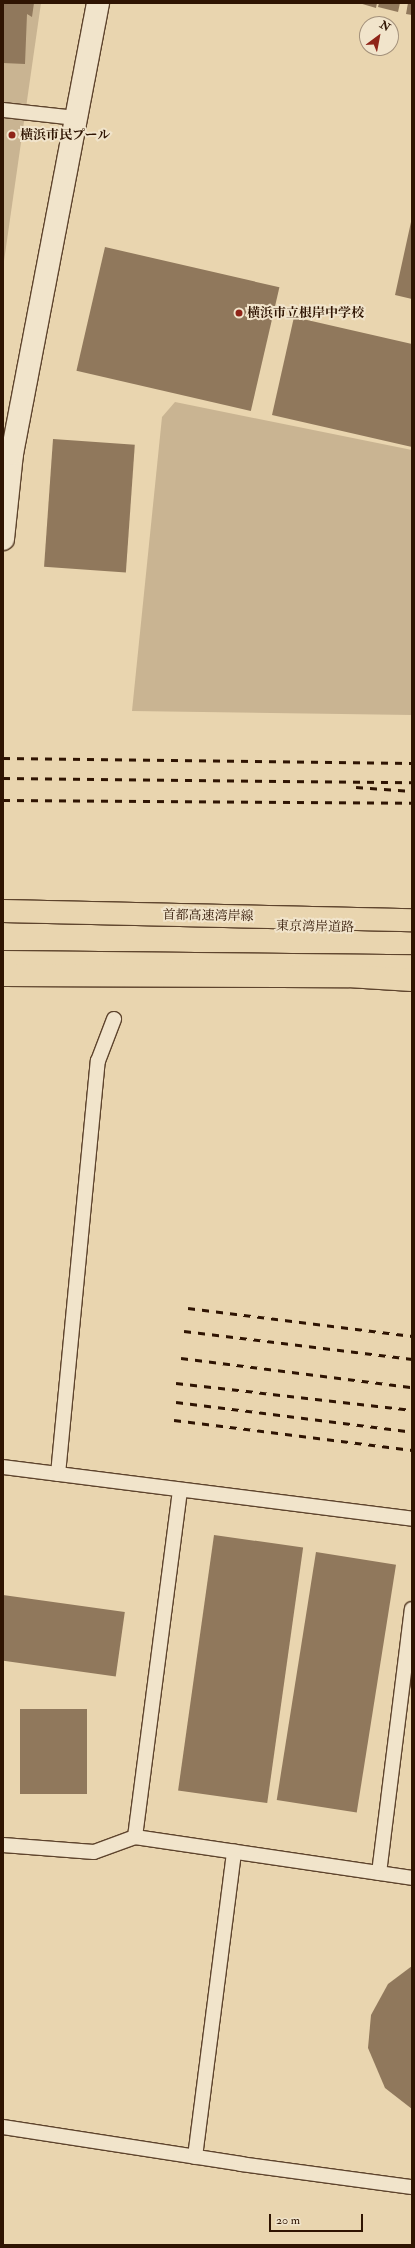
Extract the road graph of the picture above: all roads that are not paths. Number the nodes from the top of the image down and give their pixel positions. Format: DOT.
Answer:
graph roads {
  1 [pos="98,3"];
  2 [pos="3,110"];
  3 [pos="76,118"];
  4 [pos="3,539"];
  5 [pos="3,911"];
  6 [pos="3,920"];
  7 [pos="412,920"];
  8 [pos="412,930"];
  9 [pos="3,962"];
  10 [pos="412,966"];
  11 [pos="3,975"];
  12 [pos="412,980"];
  13 [pos="114,1019"];
  14 [pos="3,1467"];
  15 [pos="58,1474"];
  16 [pos="180,1490"];
  17 [pos="412,1519"];
  18 [pos="412,1609"];
  19 [pos="135,1836"];
  20 [pos="3,1844"];
  21 [pos="234,1851"];
  22 [pos="380,1873"];
  23 [pos="412,1878"];
  24 [pos="3,2127"];
  25 [pos="195,2157"];
  26 [pos="412,2187"];
  1 -- 3 [label="street"];
  2 -- 3 [label="lane"];
  3 -- 4 [label="street"];
  5 -- 7 [label="highway, 首都高速湾岸線"];
  6 -- 8 [label="highway, 東京湾岸道路"];
  9 -- 10 [label="highway"];
  11 -- 12 [label="highway"];
  13 -- 15 [label="lane"];
  14 -- 15 [label="lane"];
  15 -- 16 [label="lane"];
  16 -- 17 [label="lane"];
  16 -- 19 [label="lane"];
  18 -- 22 [label="lane"];
  19 -- 20 [label="lane"];
  19 -- 21 [label="lane"];
  21 -- 22 [label="lane"];
  21 -- 25 [label="lane"];
  22 -- 23 [label="lane"];
  24 -- 25 [label="lane"];
  25 -- 26 [label="lane"];
}
